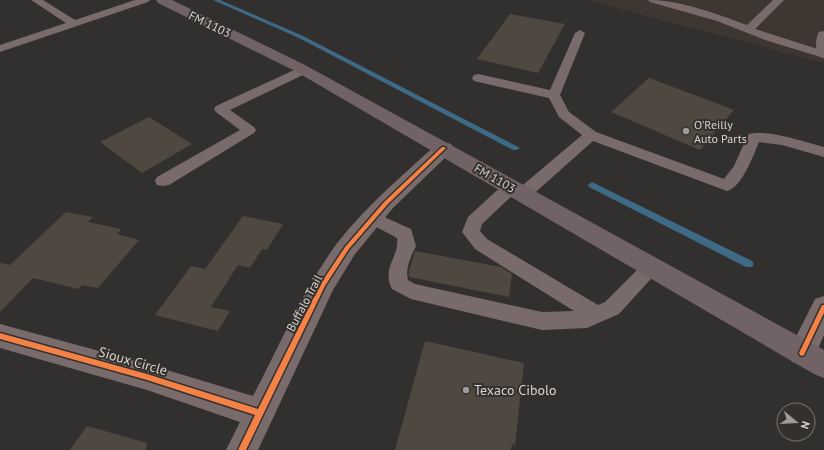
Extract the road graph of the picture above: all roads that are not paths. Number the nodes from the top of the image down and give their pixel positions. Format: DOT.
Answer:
graph roads {
  1 [pos="36,0"];
  2 [pos="144,0"];
  3 [pos="162,0"];
  4 [pos="653,0"];
  5 [pos="779,0"];
  6 [pos="74,24"];
  7 [pos="748,30"];
  8 [pos="580,33"];
  9 [pos="824,36"];
  10 [pos="0,49"];
  11 [pos="824,55"];
  12 [pos="303,70"];
  13 [pos="478,78"];
  14 [pos="554,95"];
  15 [pos="591,135"];
  16 [pos="444,148"];
  17 [pos="824,152"];
  18 [pos="163,181"];
  19 [pos="517,190"];
  20 [pos="373,218"];
  21 [pos="651,267"];
  22 [pos="824,307"];
  23 [pos="597,315"];
  24 [pos="0,336"];
  25 [pos="802,353"];
  26 [pos="824,365"];
  27 [pos="259,413"];
  28 [pos="242,450"];
  1 -- 6 [label="lane"];
  2 -- 6 [label="lane"];
  3 -- 12 [label="main road, FM 1103 / FM 1103"];
  4 -- 7 [label="lane"];
  5 -- 7 [label="lane"];
  6 -- 10 [label="lane"];
  7 -- 11 [label="lane"];
  8 -- 14 [label="lane"];
  9 -- 11 [label="street"];
  12 -- 16 [label="main road, FM 1103 / FM 1103"];
  12 -- 18 [label="lane"];
  13 -- 14 [label="lane"];
  14 -- 15 [label="lane"];
  15 -- 17 [label="lane"];
  15 -- 19 [label="lane"];
  16 -- 19 [label="main road, FM 1103 / FM 1103"];
  16 -- 20 [label="street, Buffalo Trail"];
  19 -- 21 [label="main road, FM 1103 / FM 1103"];
  19 -- 23 [label="lane"];
  20 -- 23 [label="lane"];
  20 -- 27 [label="street, Buffalo Trail"];
  21 -- 23 [label="lane"];
  21 -- 25 [label="main road, FM 1103 / FM 1103"];
  22 -- 25 [label="street"];
  24 -- 27 [label="street, Sioux Circle"];
  25 -- 26 [label="main road, FM 1103 / FM 1103"];
  27 -- 28 [label="street, Buffalo Trail"];
}
